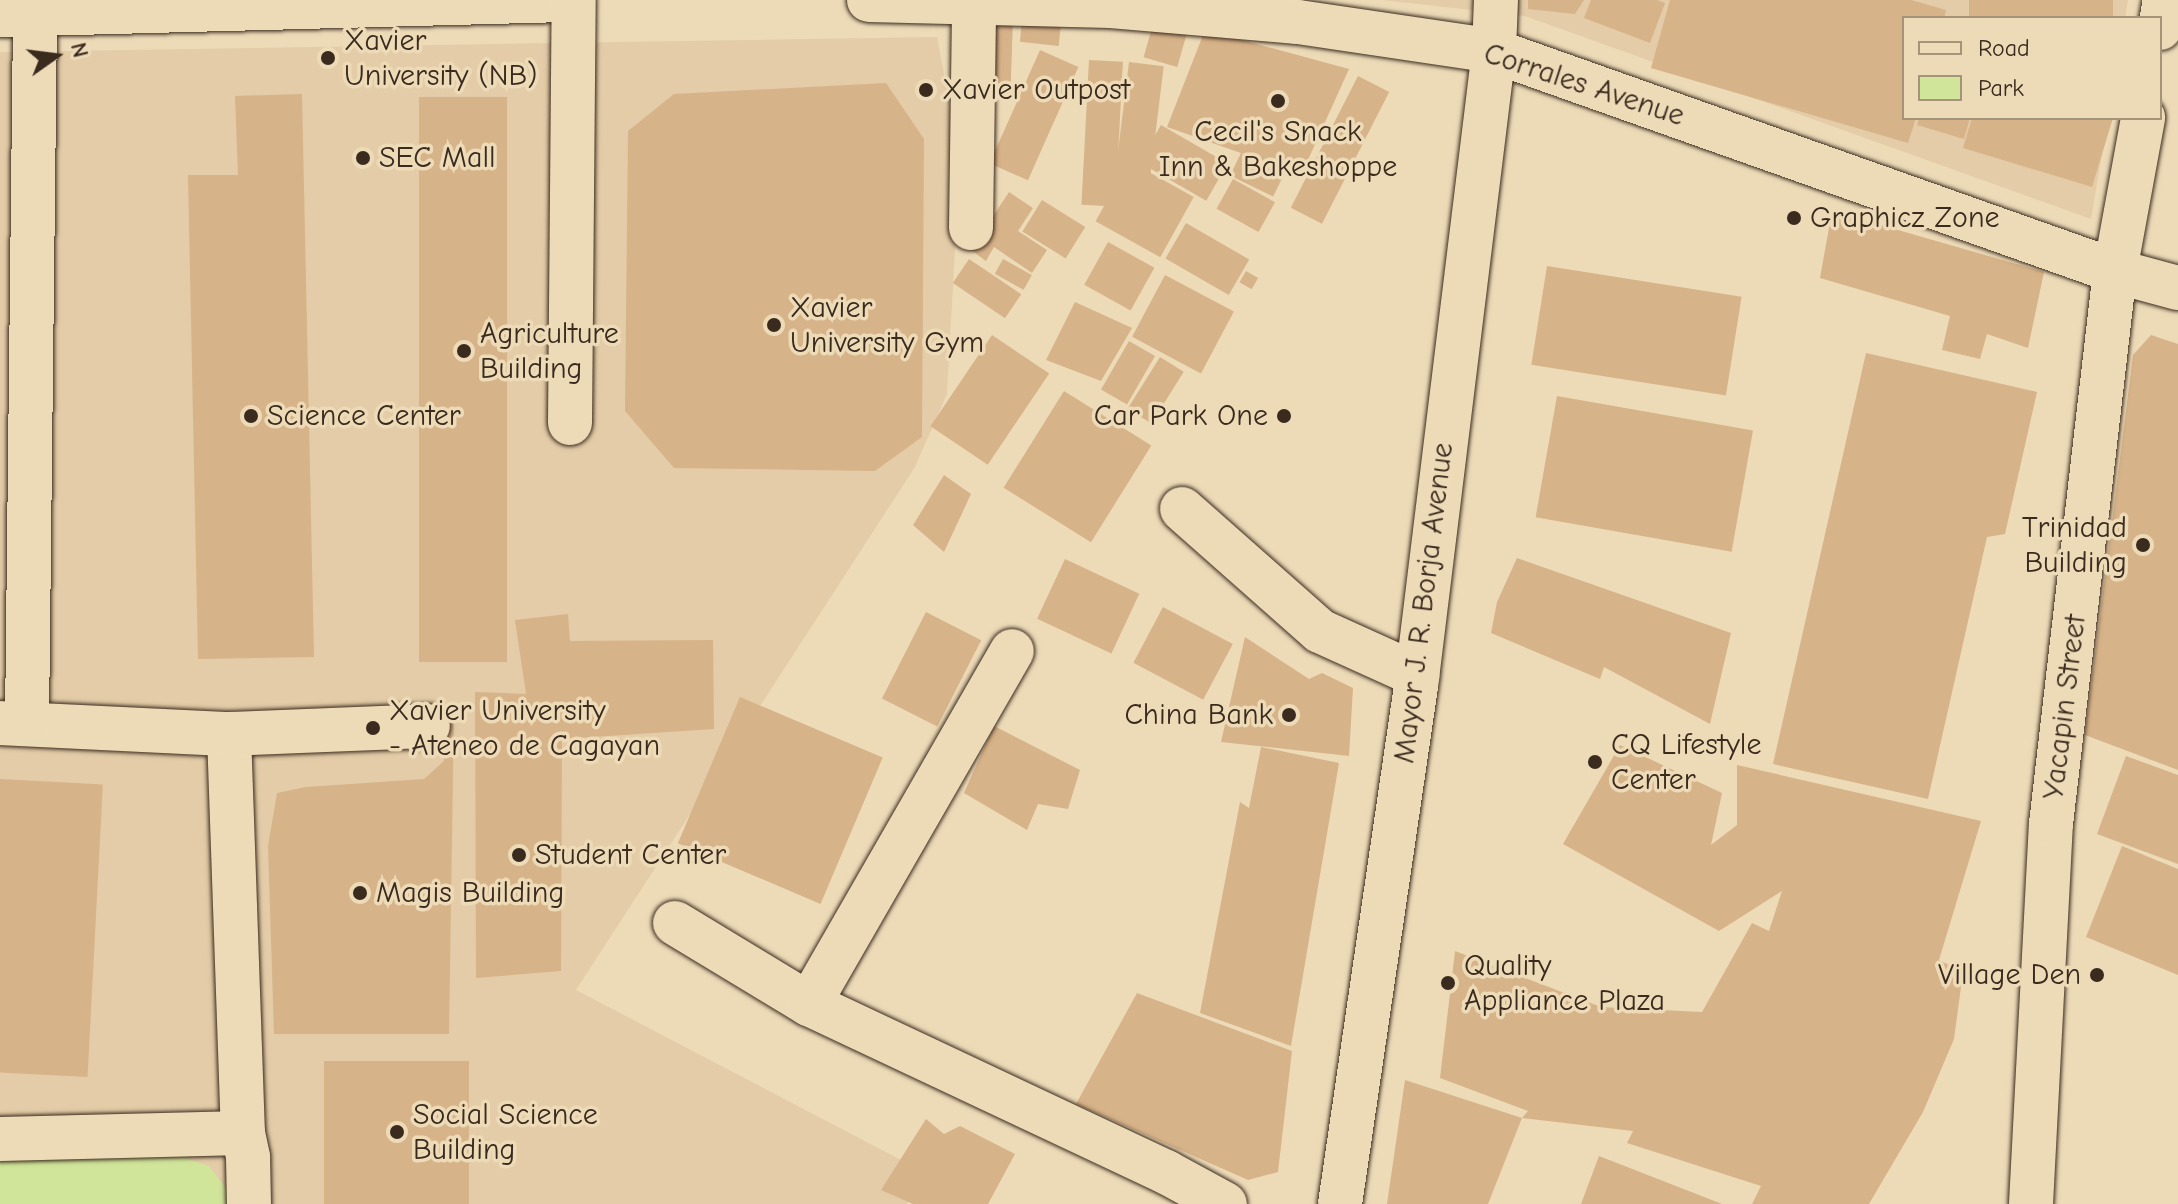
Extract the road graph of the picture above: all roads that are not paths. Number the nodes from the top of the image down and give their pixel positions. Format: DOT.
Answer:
graph roads {
  1 [pos="565,0"];
  2 [pos="574,0"];
  3 [pos="869,0"];
  4 [pos="1496,0"];
  5 [pos="507,1"];
  6 [pos="974,1"];
  7 [pos="274,4"];
  8 [pos="18,14"];
  9 [pos="1494,51"];
  10 [pos="2143,120"];
  11 [pos="971,228"];
  12 [pos="2115,271"];
  13 [pos="2178,288"];
  14 [pos="16,326"];
  15 [pos="570,423"];
  16 [pos="1182,509"];
  17 [pos="1012,651"];
  18 [pos="1417,675"];
  19 [pos="13,723"];
  20 [pos="428,726"];
  21 [pos="229,734"];
  22 [pos="675,923"];
  23 [pos="809,1004"];
  24 [pos="243,1133"];
  25 [pos="0,1139"];
  26 [pos="249,1204"];
  27 [pos="1225,1204"];
  28 [pos="1340,1204"];
  29 [pos="2031,1204"];
  1 -- 5 [label="street"];
  2 -- 15 [label="street"];
  3 -- 6 [label="street, Corrales Avenue"];
  4 -- 9 [label="street, Mayor J. R. Borja Avenue"];
  5 -- 7 [label="street"];
  6 -- 9 [label="street, Corrales Avenue"];
  6 -- 11 [label="street"];
  7 -- 8 [label="street"];
  8 -- 14 [label="street"];
  9 -- 12 [label="street, Corrales Avenue"];
  9 -- 18 [label="street, Mayor J. R. Borja Avenue"];
  10 -- 12 [label="street, Yacapin Street"];
  12 -- 13 [label="street, Corrales Avenue"];
  12 -- 29 [label="street, Yacapin Street"];
  14 -- 19 [label="street"];
  16 -- 18 [label="street"];
  17 -- 23 [label="street"];
  18 -- 28 [label="street, Mayor J. R. Borja Avenue"];
  19 -- 21 [label="street"];
  20 -- 21 [label="street"];
  21 -- 24 [label="street"];
  22 -- 23 [label="street"];
  23 -- 27 [label="street"];
  24 -- 25 [label="street"];
  24 -- 26 [label="street"];
}
